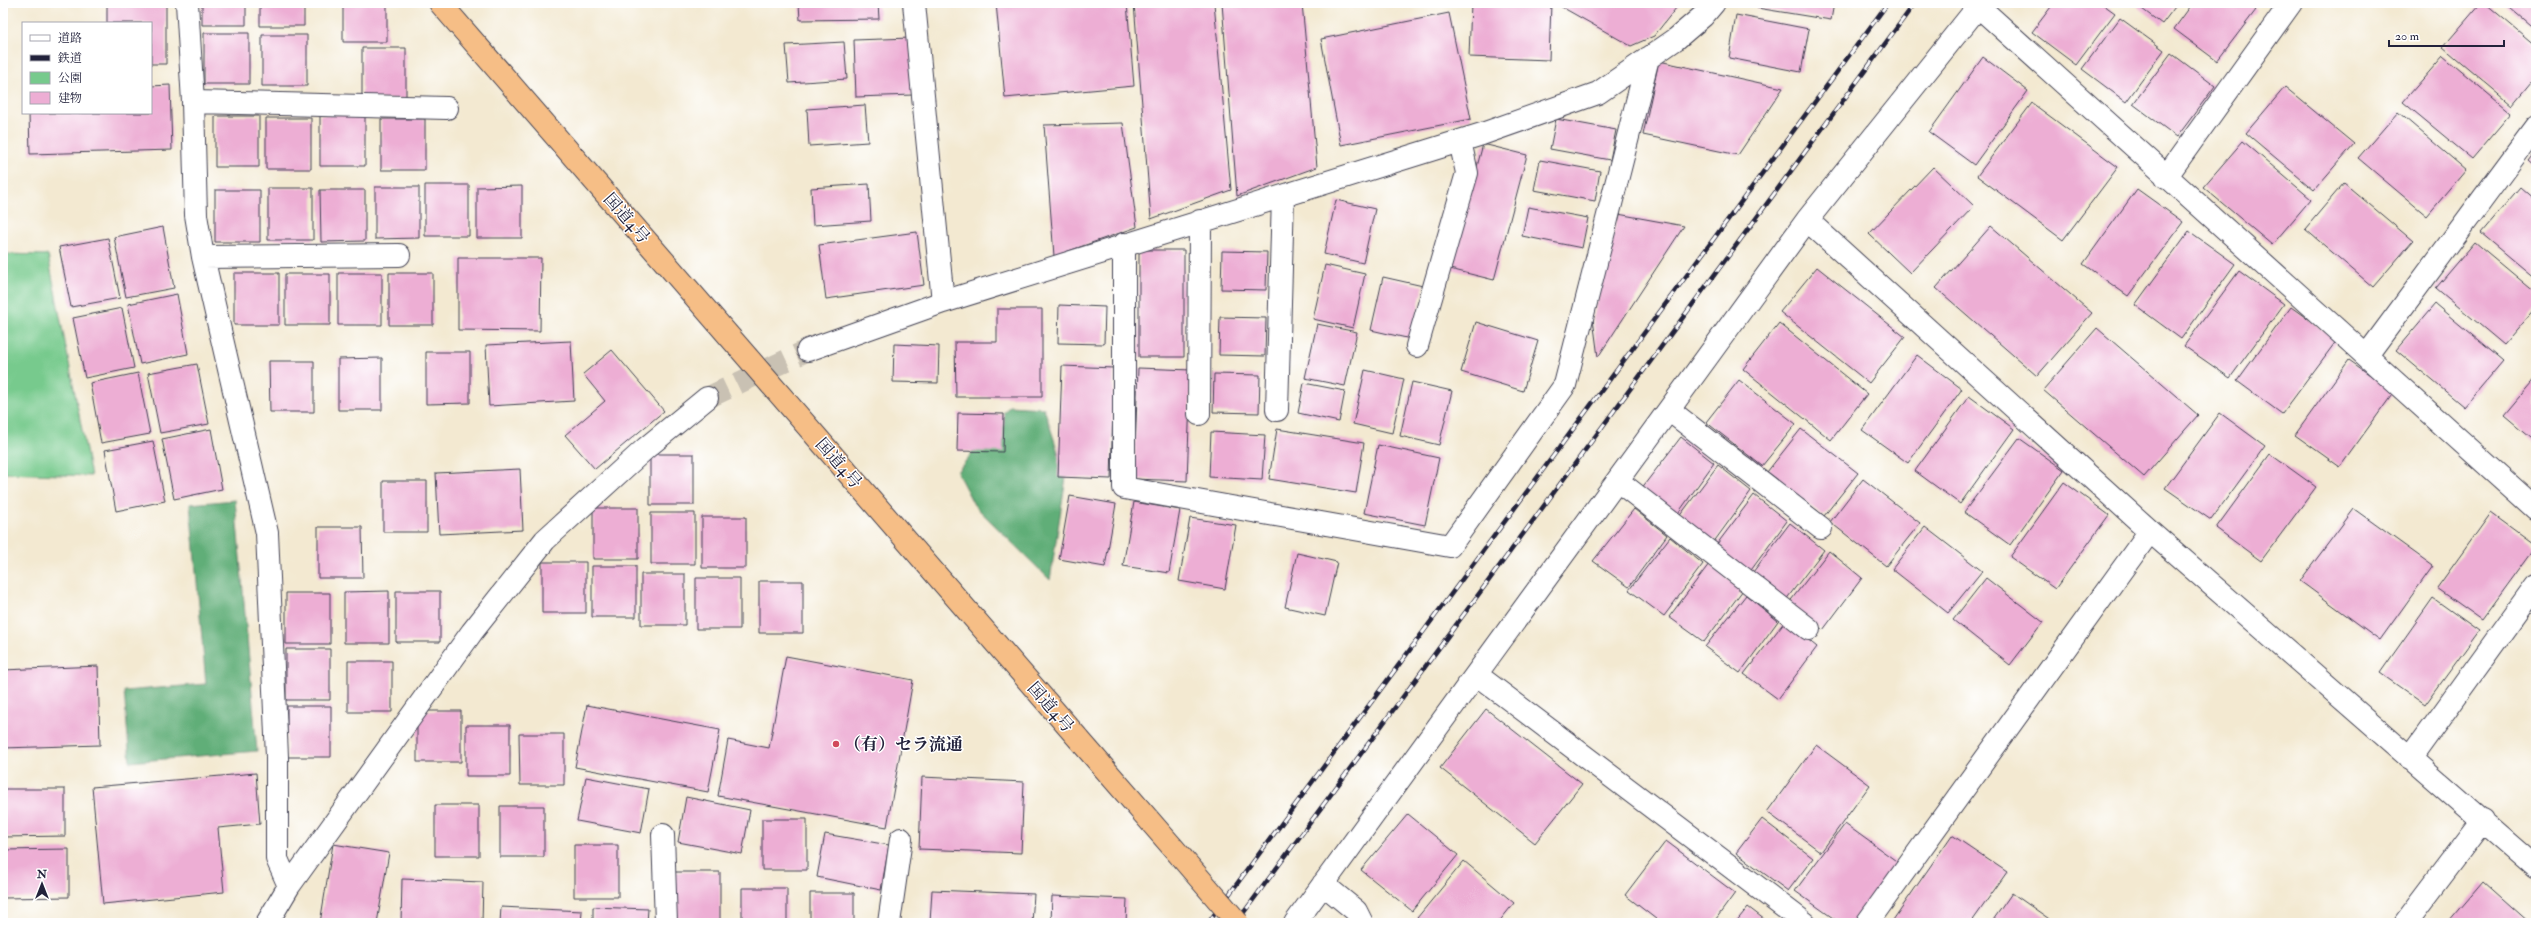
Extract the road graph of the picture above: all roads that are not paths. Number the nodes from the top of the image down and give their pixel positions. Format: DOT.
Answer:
graph roads {
  1 [pos="187,3"];
  2 [pos="440,3"];
  3 [pos="914,3"];
  4 [pos="1714,3"];
  5 [pos="2291,3"];
  6 [pos="1979,5"];
  7 [pos="1648,58"];
  8 [pos="193,102"];
  9 [pos="447,108"];
  10 [pos="2536,127"];
  11 [pos="1460,141"];
  12 [pos="2166,177"];
  13 [pos="1283,196"];
  14 [pos="1807,220"];
  15 [pos="1200,221"];
  16 [pos="1124,244"];
  17 [pos="399,255"];
  18 [pos="203,257"];
  19 [pos="944,302"];
  20 [pos="1417,346"];
  21 [pos="808,350"];
  22 [pos="2367,355"];
  23 [pos="707,398"];
  24 [pos="1277,410"];
  25 [pos="1668,410"];
  26 [pos="1199,414"];
  27 [pos="1618,480"];
  28 [pos="2536,509"];
  29 [pos="1821,528"];
  30 [pos="2150,531"];
  31 [pos="2536,585"];
  32 [pos="1809,629"];
  33 [pos="1477,675"];
  34 [pos="2410,758"];
  35 [pos="2483,820"];
  36 [pos="663,835"];
  37 [pos="900,839"];
  38 [pos="2536,868"];
  39 [pos="1323,884"];
  40 [pos="289,886"];
  41 [pos="267,923"];
  42 [pos="666,923"];
  43 [pos="889,923"];
  44 [pos="1238,923"];
  45 [pos="1295,923"];
  46 [pos="1362,923"];
  47 [pos="1805,923"];
  48 [pos="1867,923"];
  49 [pos="2405,923"];
  1 -- 8 [label="street"];
  2 -- 44 [label="highway, 国道4号, bridge"];
  3 -- 19 [label="street"];
  4 -- 7 [label="street"];
  5 -- 12 [label="street"];
  6 -- 12 [label="street"];
  6 -- 14 [label="street"];
  7 -- 11 [label="street"];
  7 -- 16 [label="street"];
  8 -- 9 [label="street"];
  8 -- 18 [label="street"];
  10 -- 22 [label="street"];
  11 -- 13 [label="street"];
  11 -- 20 [label="street"];
  12 -- 22 [label="street"];
  13 -- 15 [label="street"];
  13 -- 24 [label="street"];
  14 -- 25 [label="street"];
  14 -- 30 [label="street"];
  15 -- 16 [label="street"];
  15 -- 26 [label="street"];
  16 -- 19 [label="street"];
  17 -- 18 [label="street"];
  18 -- 40 [label="street"];
  19 -- 21 [label="street"];
  22 -- 28 [label="street"];
  23 -- 40 [label="street"];
  25 -- 27 [label="street"];
  25 -- 29 [label="street"];
  27 -- 32 [label="street"];
  27 -- 33 [label="street"];
  30 -- 34 [label="street"];
  30 -- 48 [label="street"];
  31 -- 34 [label="street"];
  33 -- 39 [label="street"];
  33 -- 47 [label="street"];
  34 -- 35 [label="street"];
  35 -- 38 [label="street"];
  35 -- 49 [label="street"];
  36 -- 42 [label="street"];
  37 -- 43 [label="street"];
  39 -- 45 [label="street"];
  39 -- 46 [label="street"];
  40 -- 41 [label="street"];
}
